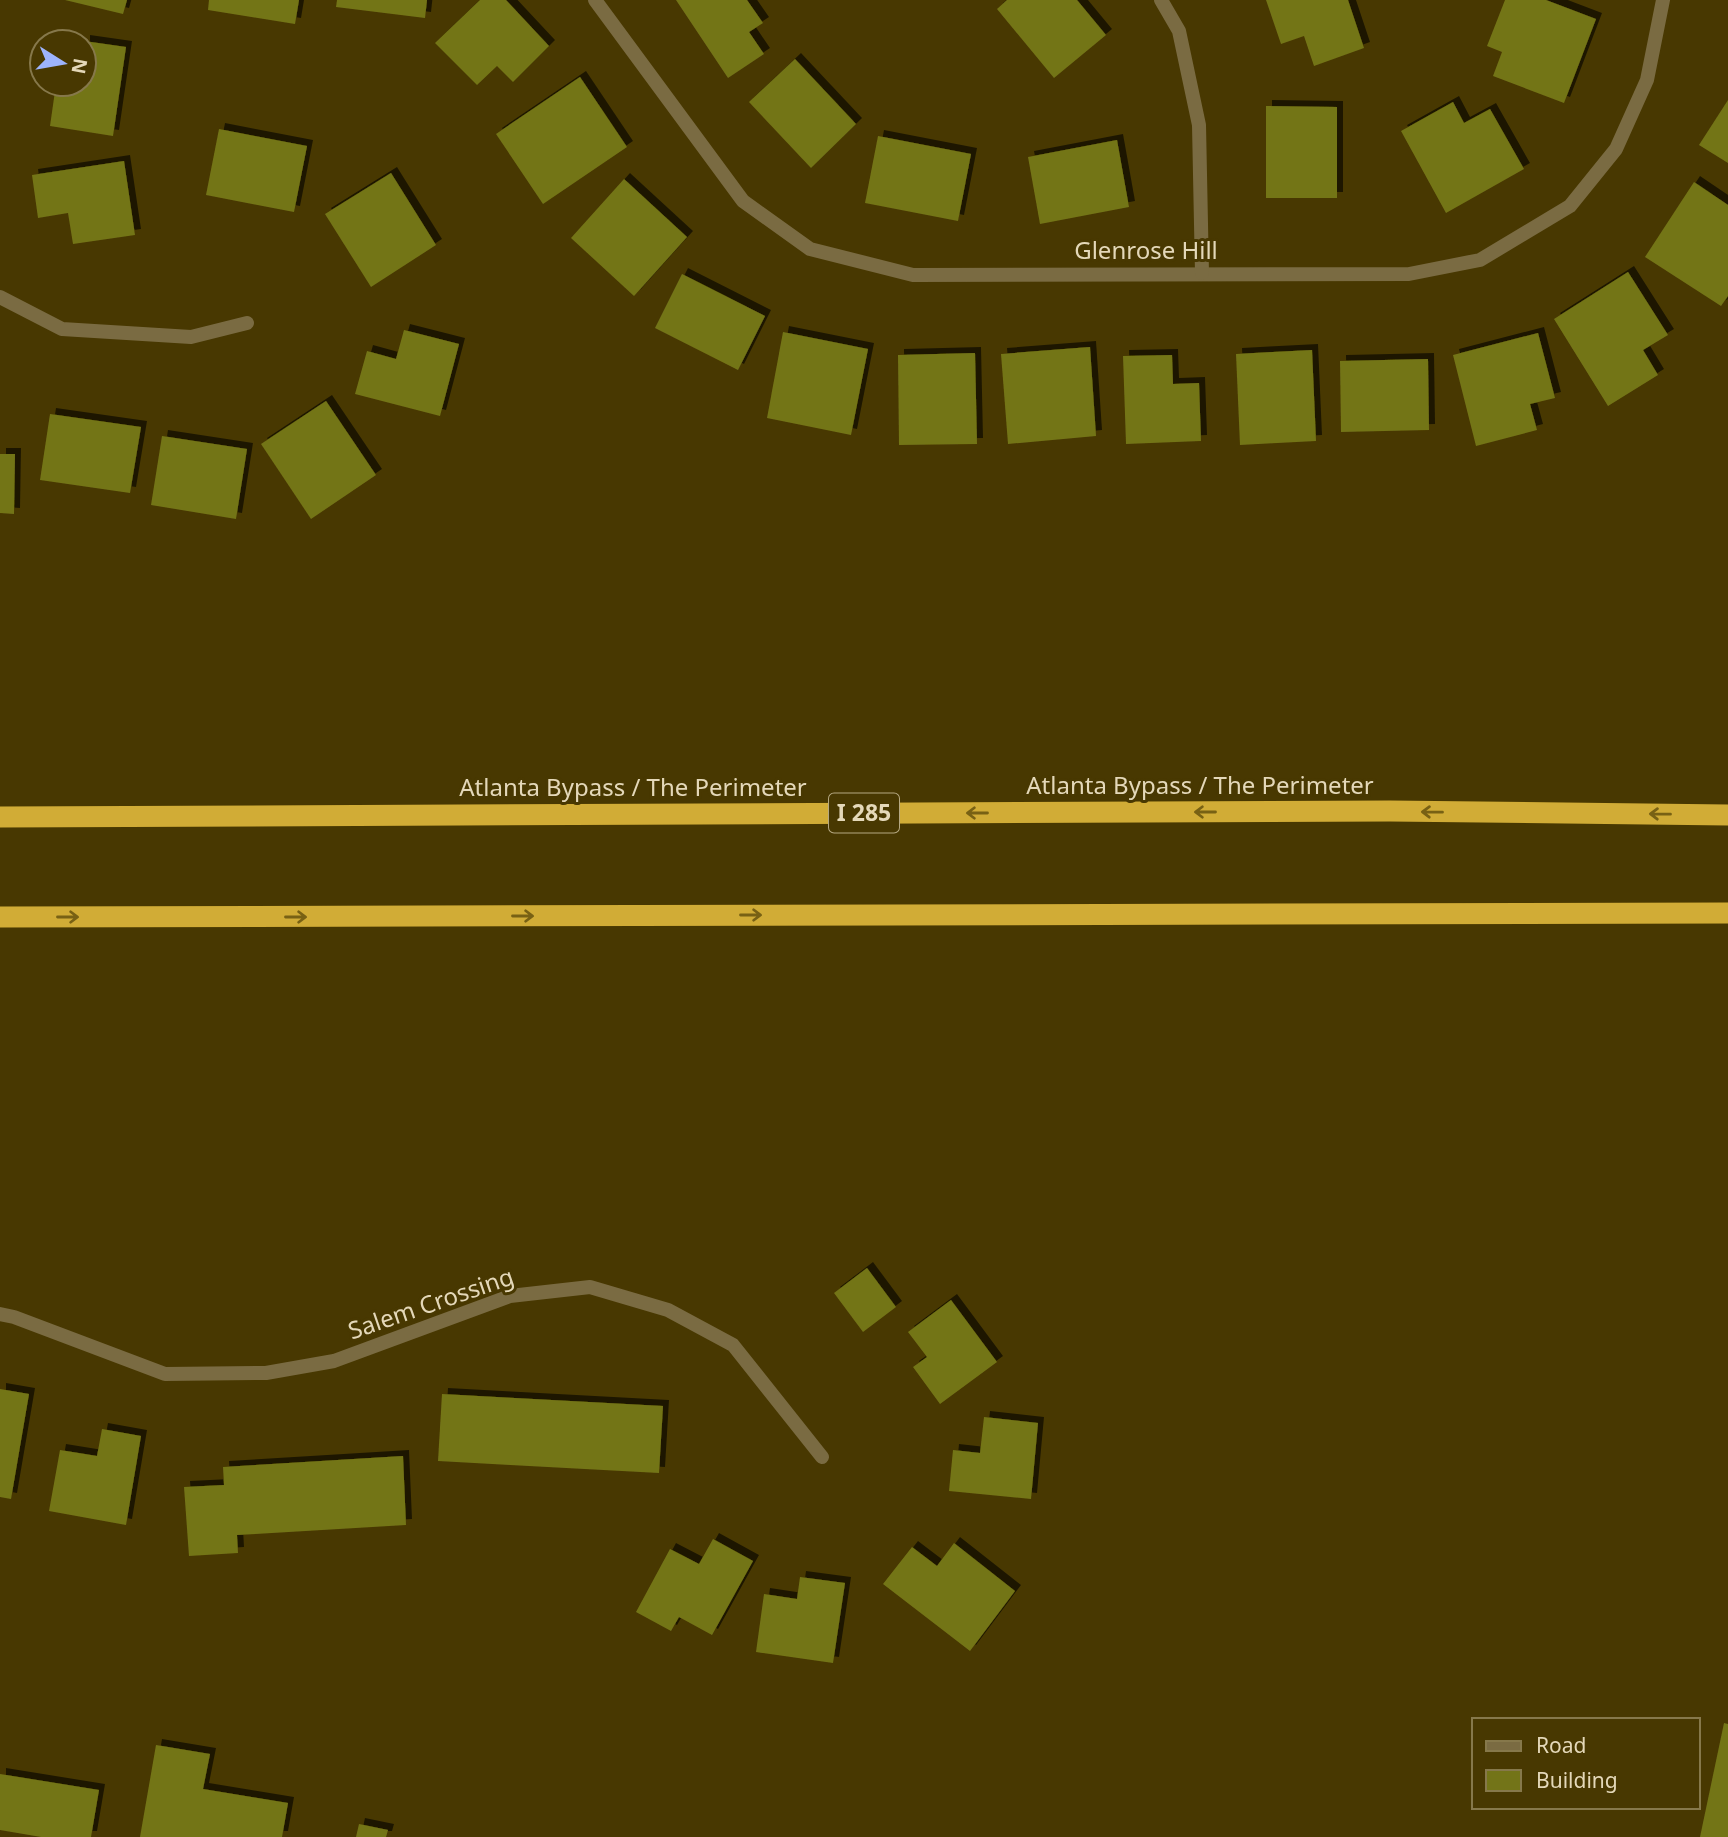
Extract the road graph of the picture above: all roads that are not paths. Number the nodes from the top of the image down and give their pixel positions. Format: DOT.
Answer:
graph roads {
  1 [pos="595,0"];
  2 [pos="1161,0"];
  3 [pos="1663,0"];
  4 [pos="1202,273"];
  5 [pos="0,297"];
  6 [pos="247,323"];
  7 [pos="1728,815"];
  8 [pos="0,817"];
  9 [pos="1728,913"];
  10 [pos="0,917"];
  11 [pos="0,1314"];
  12 [pos="822,1457"];
  1 -- 4 [label="street, Glenrose Hill"];
  2 -- 4 [label="street"];
  3 -- 4 [label="street, Glenrose Hill"];
  5 -- 6 [label="street"];
  7 -- 8 [label="highway, Atlanta Bypass / The Perimeter / I 285, one-way"];
  10 -- 9 [label="highway, one-way"];
  11 -- 12 [label="street, Salem Crossing"];
}
